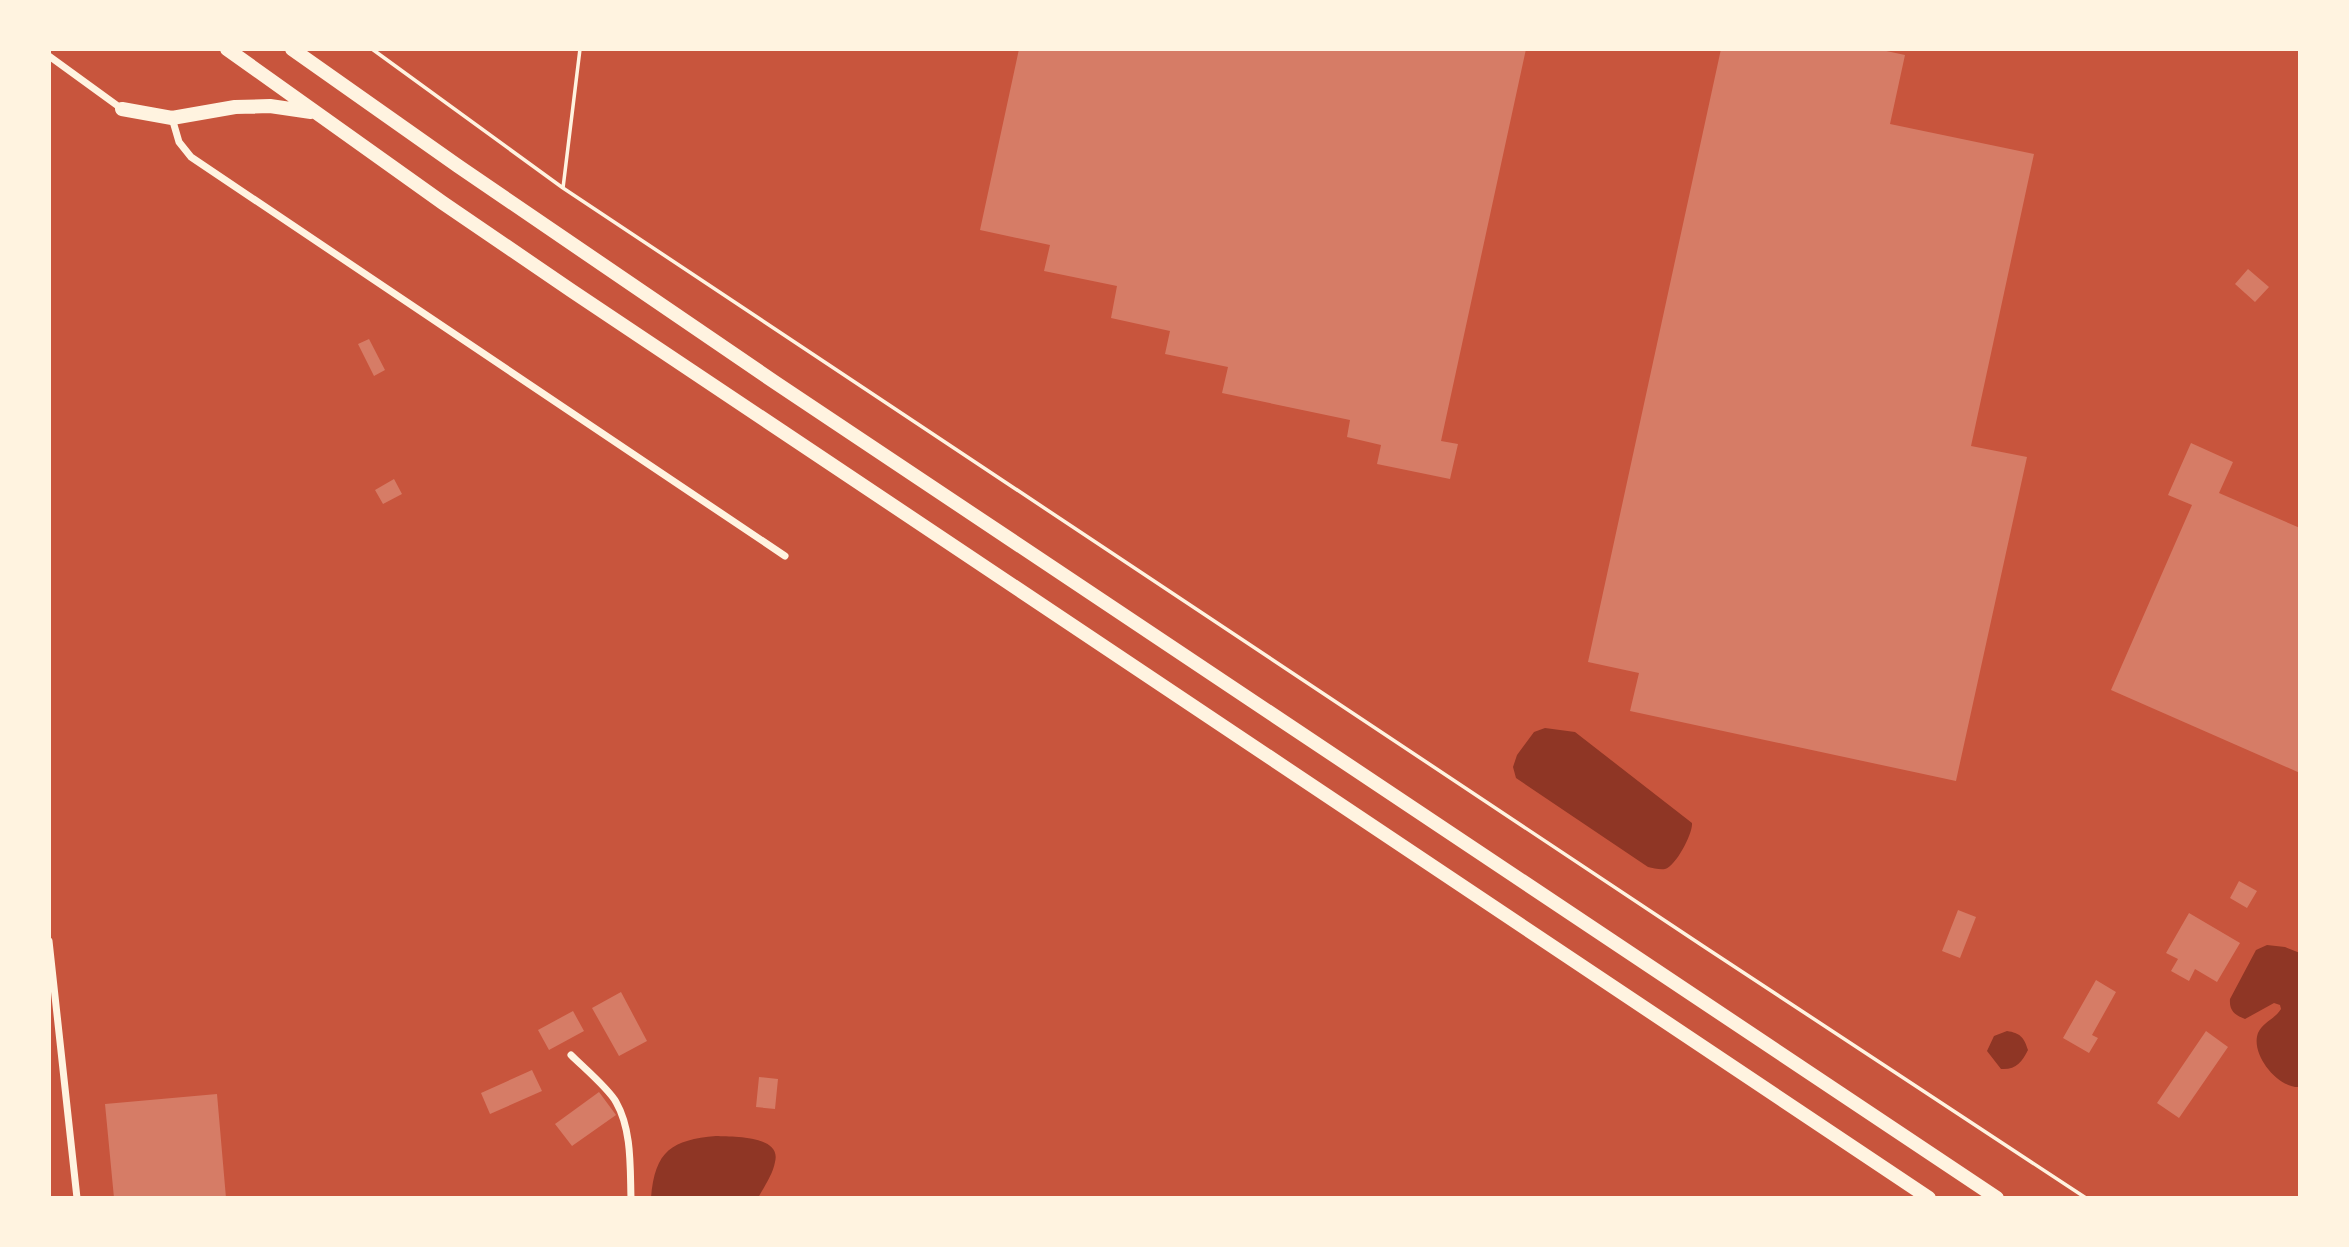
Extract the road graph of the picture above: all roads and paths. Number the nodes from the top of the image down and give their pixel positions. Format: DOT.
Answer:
graph roads {
  1 [pos="227,49"];
  2 [pos="292,49"];
  3 [pos="372,49"];
  4 [pos="580,49"];
  5 [pos="49,56"];
  6 [pos="122,109"];
  7 [pos="315,113"];
  8 [pos="172,118"];
  9 [pos="563,188"];
  10 [pos="785,556"];
  11 [pos="49,941"];
  12 [pos="571,1055"];
  13 [pos="77,1198"];
  14 [pos="631,1198"];
  15 [pos="1929,1198"];
  16 [pos="1997,1198"];
  17 [pos="2086,1198"];
  1 -- 7 [label="highway"];
  2 -- 16 [label="highway"];
  3 -- 9 [label="path"];
  4 -- 9 [label="path"];
  5 -- 6 [label="street"];
  6 -- 8 [label="highway"];
  7 -- 8 [label="highway"];
  7 -- 15 [label="highway"];
  8 -- 10 [label="street"];
  9 -- 17 [label="path"];
  11 -- 13 [label="street"];
  12 -- 14 [label="street"];
}
